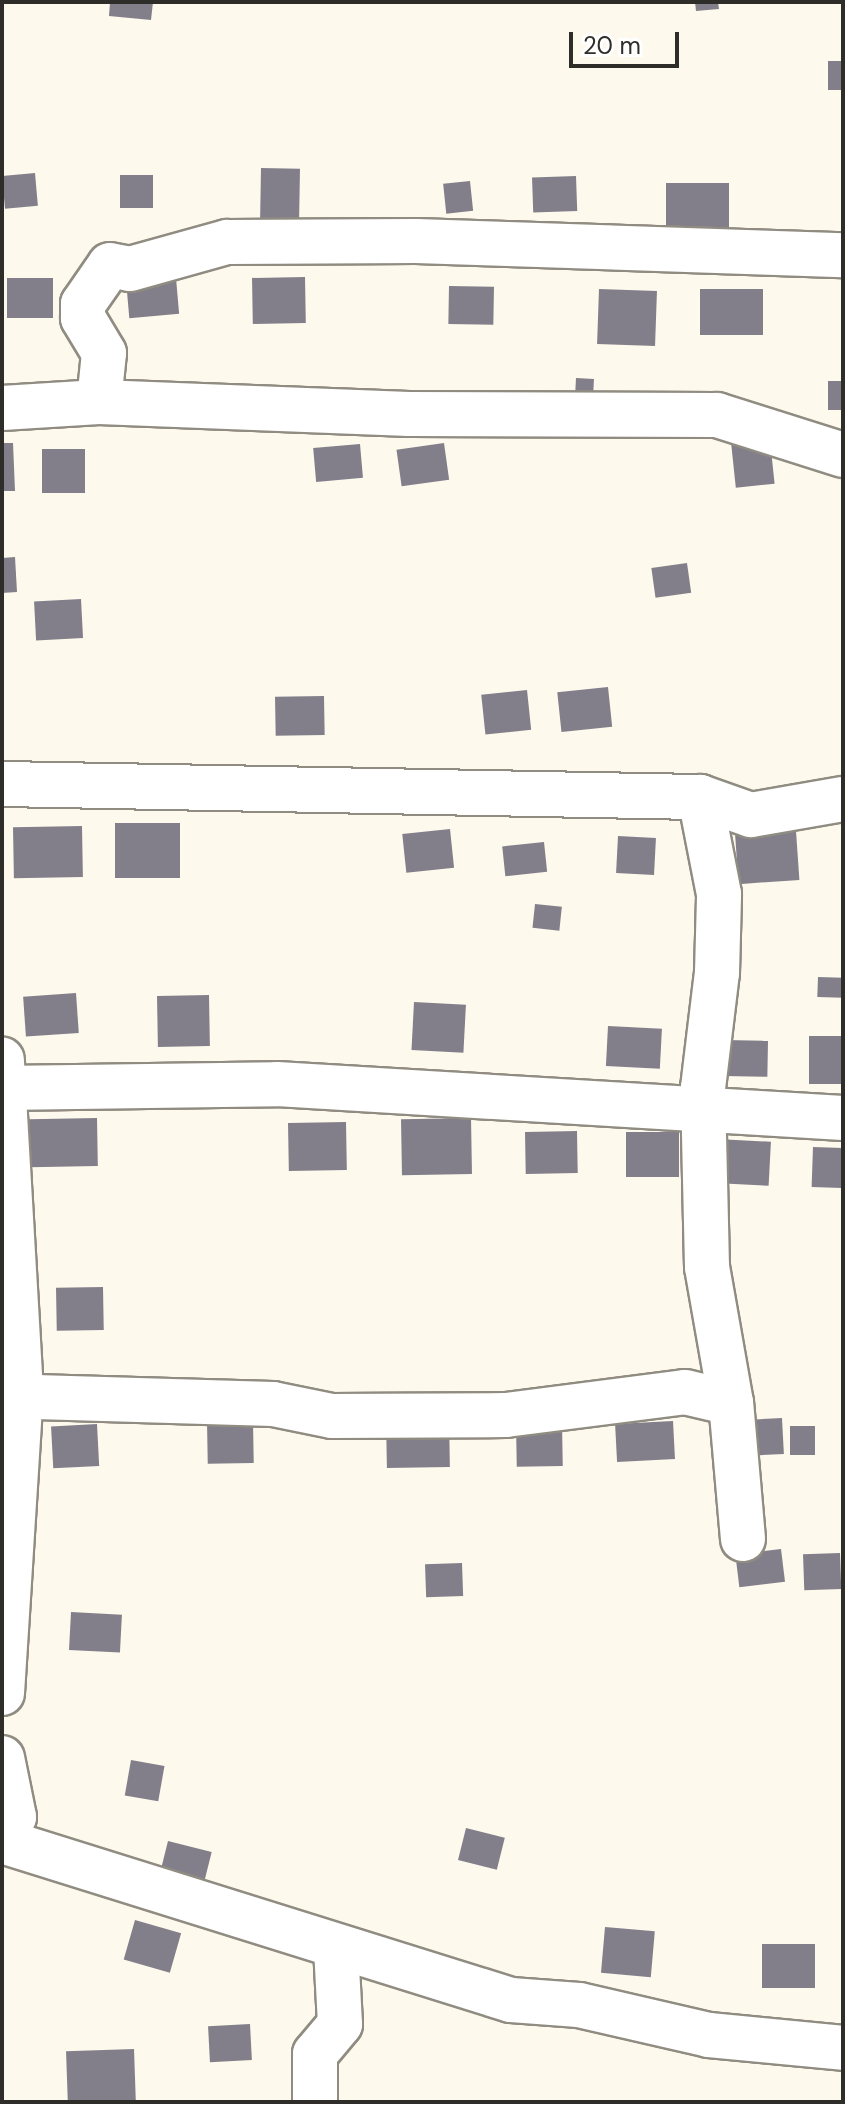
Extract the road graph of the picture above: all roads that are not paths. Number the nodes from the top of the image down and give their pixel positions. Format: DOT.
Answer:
graph roads {
  1 [pos="843,255"];
  2 [pos="99,402"];
  3 [pos="2,408"];
  4 [pos="843,455"];
  5 [pos="2,784"];
  6 [pos="700,797"];
  7 [pos="843,799"];
  8 [pos="3,1078"];
  9 [pos="707,1112"];
  10 [pos="843,1118"];
  11 [pos="11,1394"];
  12 [pos="731,1403"];
  13 [pos="743,1539"];
  14 [pos="2,1693"];
  15 [pos="2,1758"];
  16 [pos="2,1830"];
  17 [pos="2,1841"];
  18 [pos="336,1948"];
  19 [pos="843,2048"];
  20 [pos="315,2102"];
  1 -- 2 [label="street"];
  2 -- 3 [label="street"];
  2 -- 4 [label="street"];
  5 -- 6 [label="street"];
  6 -- 7 [label="street"];
  6 -- 9 [label="street"];
  8 -- 9 [label="street"];
  8 -- 11 [label="street"];
  9 -- 10 [label="street"];
  9 -- 12 [label="street"];
  11 -- 12 [label="street"];
  11 -- 14 [label="street"];
  12 -- 13 [label="street"];
  15 -- 16 [label="street"];
  17 -- 18 [label="street"];
  18 -- 19 [label="street"];
  18 -- 20 [label="street"];
}
